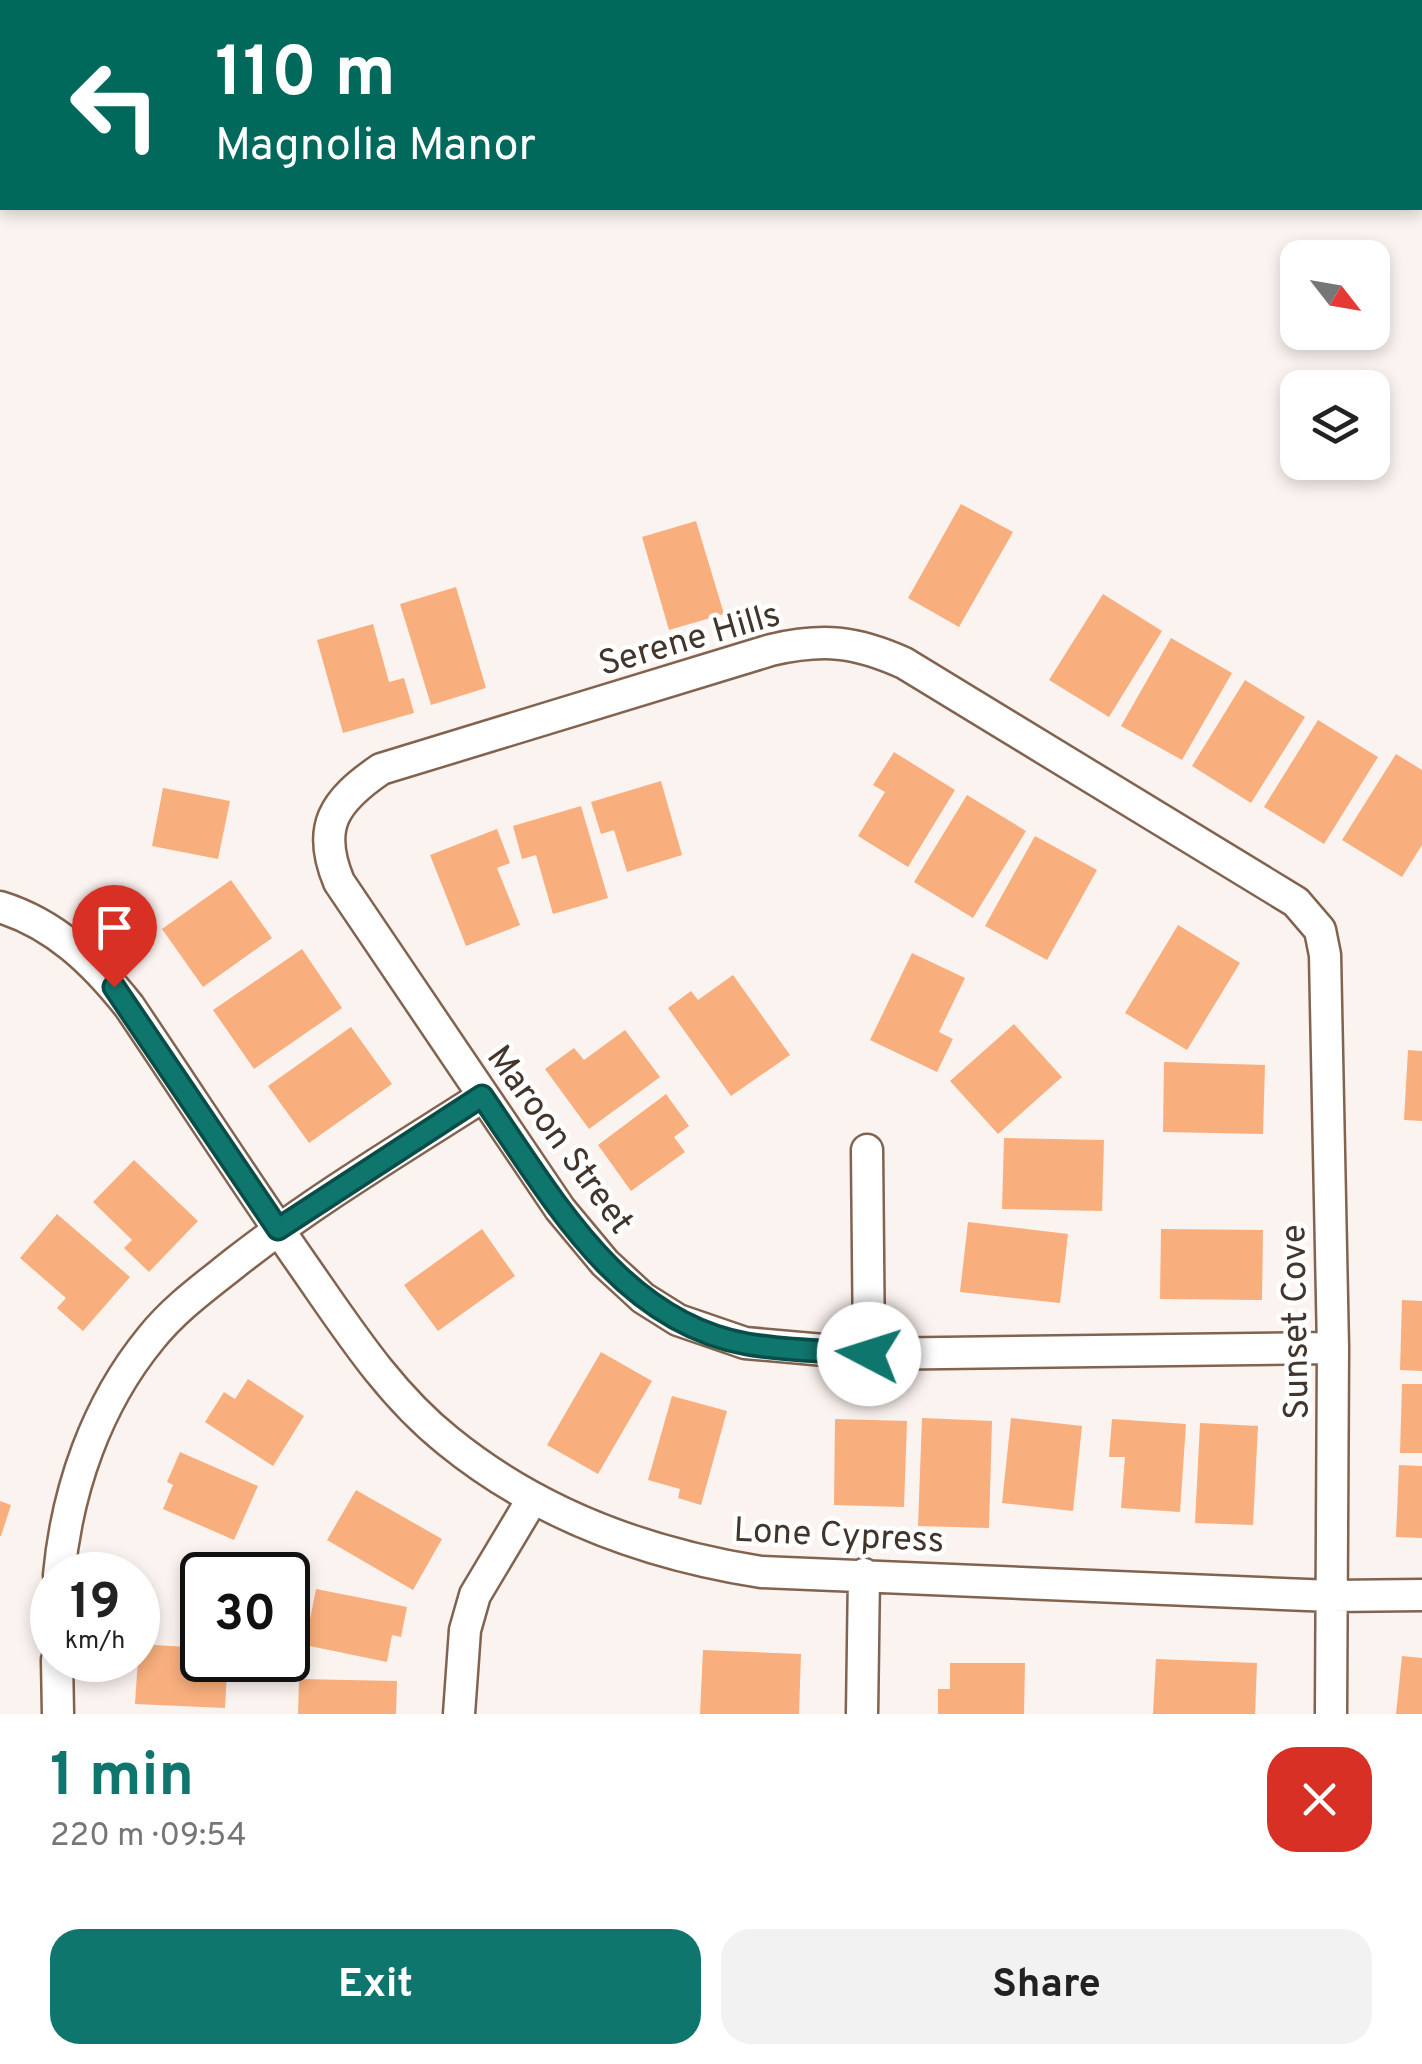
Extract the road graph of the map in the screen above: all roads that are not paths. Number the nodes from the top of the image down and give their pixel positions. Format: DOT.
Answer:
graph roads {
  1 [pos="330,824"];
  2 [pos="0,907"];
  3 [pos="1320,930"];
  4 [pos="482,1096"];
  5 [pos="868,1150"];
  6 [pos="278,1229"];
  7 [pos="1333,1348"];
  8 [pos="869,1354"];
  9 [pos="532,1498"];
  10 [pos="62,1552"];
  11 [pos="864,1574"];
  12 [pos="1422,1595"];
  13 [pos="1332,1596"];
  14 [pos="58,1682"];
  15 [pos="58,1714"];
  16 [pos="459,1714"];
  17 [pos="862,1714"];
  18 [pos="1331,1714"];
  1 -- 3 [label="street, Serene Hills"];
  1 -- 4 [label="street, Maroon Street"];
  2 -- 6 [label="street, Lone Cypress"];
  3 -- 7 [label="street, Sunset Cove"];
  4 -- 6 [label="street"];
  4 -- 8 [label="street, Maroon Street"];
  5 -- 8 [label="street"];
  6 -- 9 [label="street, Lone Cypress"];
  6 -- 10 [label="street"];
  7 -- 8 [label="street, Maroon Street"];
  7 -- 13 [label="street, Sunset Cove"];
  9 -- 11 [label="street, Lone Cypress"];
  9 -- 16 [label="street"];
  11 -- 13 [label="street, Lone Cypress"];
  11 -- 17 [label="street"];
  12 -- 13 [label="street, Lone Cypress"];
  13 -- 18 [label="street, Sunset Cove"];
  14 -- 15 [label="street"];
}
